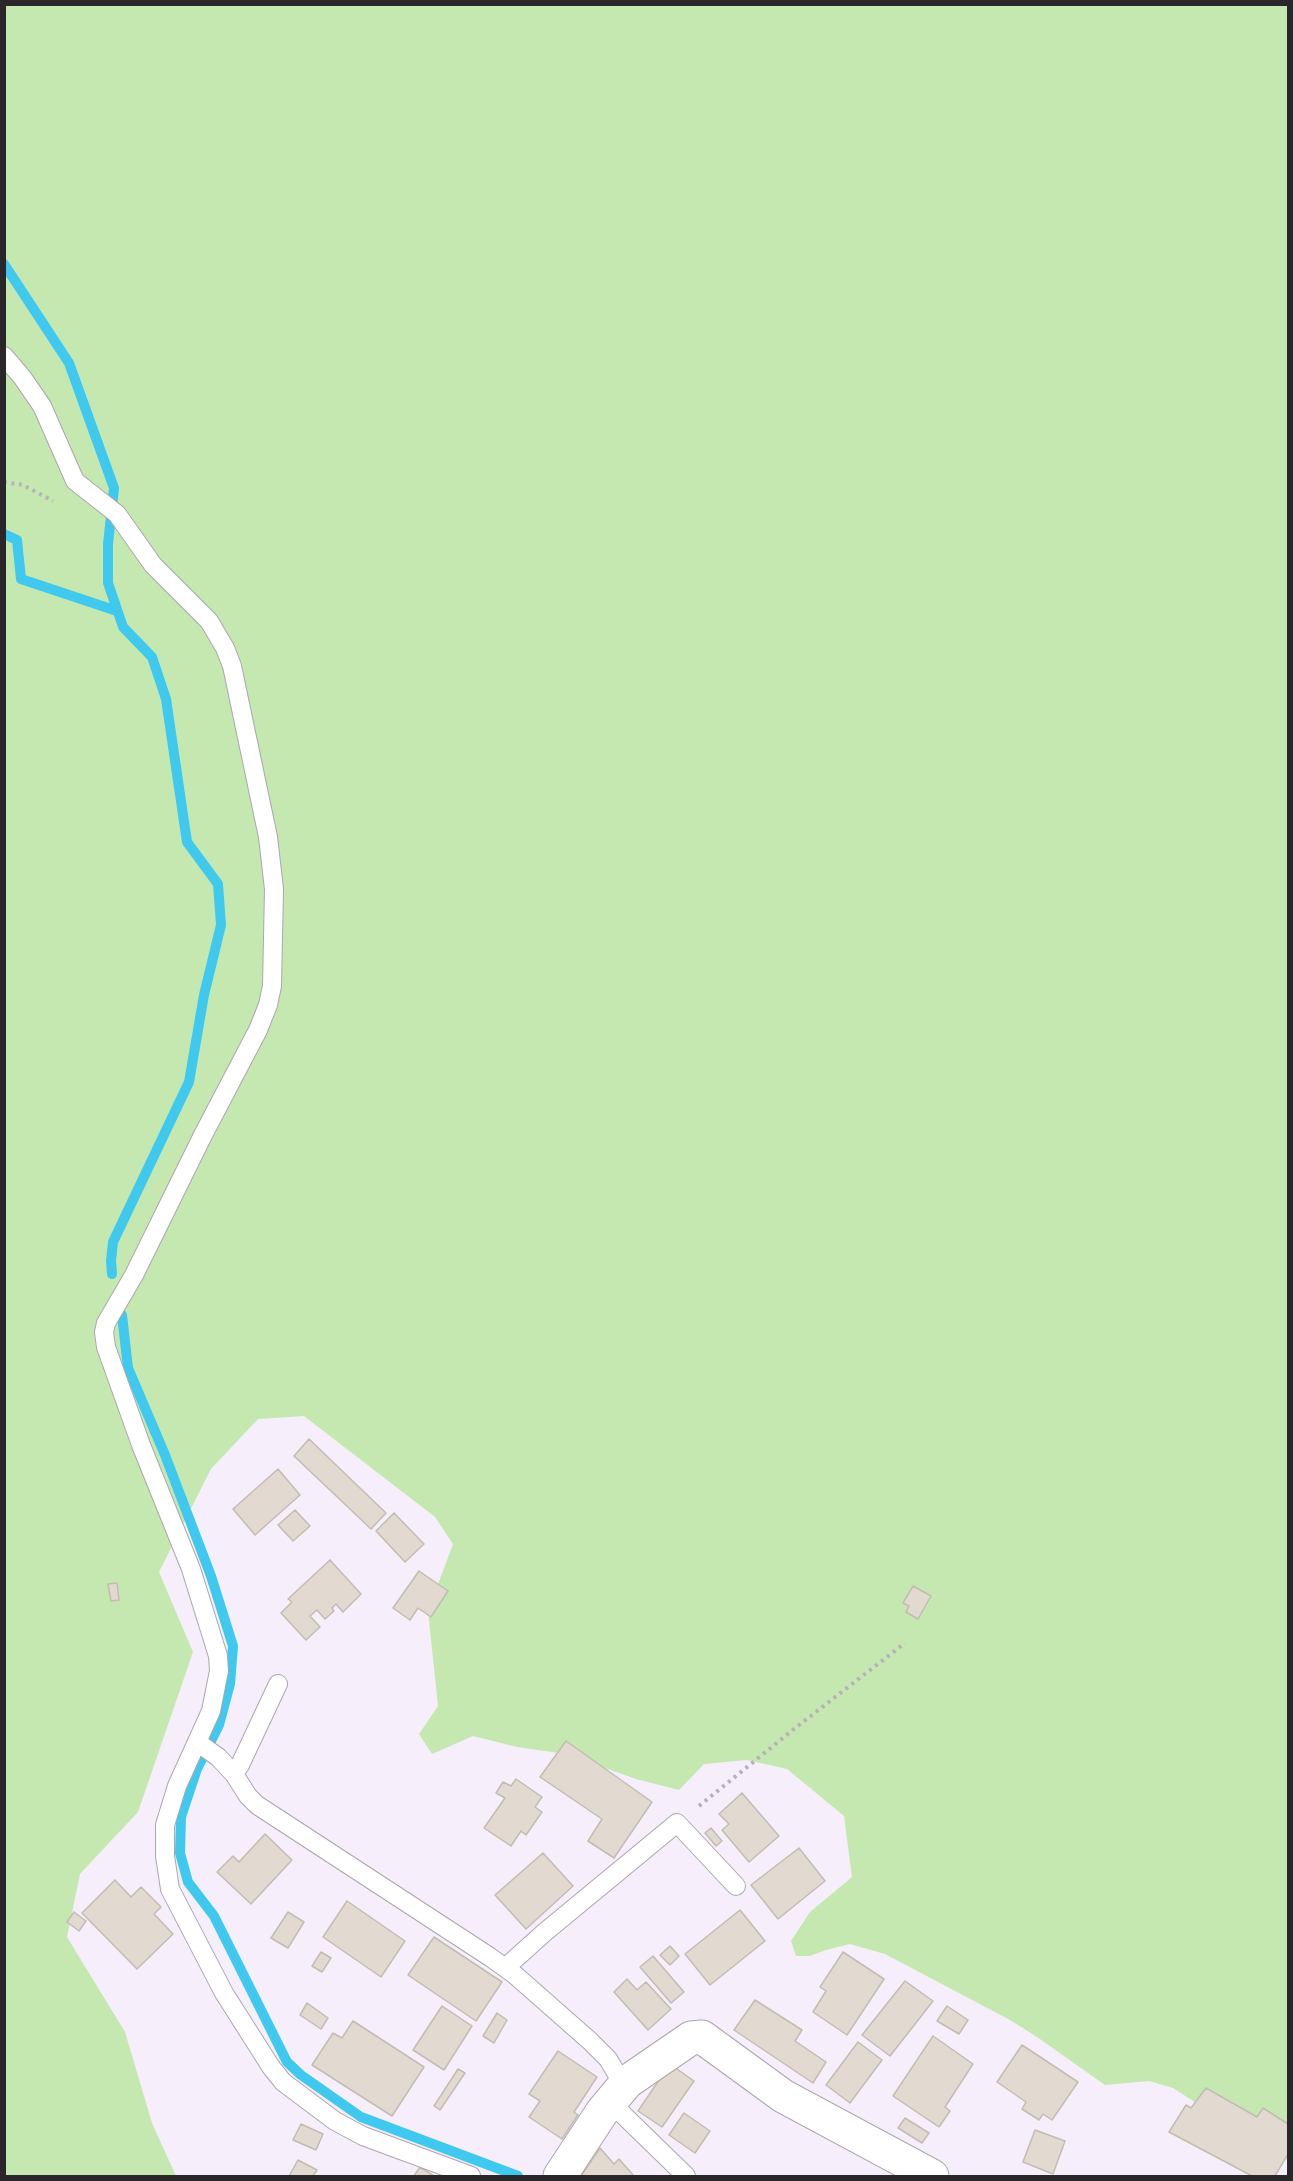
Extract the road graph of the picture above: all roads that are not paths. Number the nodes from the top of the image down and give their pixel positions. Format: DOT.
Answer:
graph roads {
  1 [pos="4,356"];
  2 [pos="278,1684"];
  3 [pos="199,1744"];
  4 [pos="234,1774"];
  5 [pos="735,1886"];
  6 [pos="505,1968"];
  7 [pos="617,2094"];
  8 [pos="471,2176"];
  9 [pos="560,2176"];
  10 [pos="686,2176"];
  11 [pos="932,2176"];
  1 -- 3 [label="lane"];
  2 -- 4 [label="lane"];
  3 -- 4 [label="lane"];
  3 -- 8 [label="lane"];
  4 -- 6 [label="lane"];
  5 -- 6 [label="lane"];
  6 -- 7 [label="lane"];
  7 -- 9 [label="street"];
  7 -- 10 [label="lane"];
  7 -- 11 [label="street"];
}
